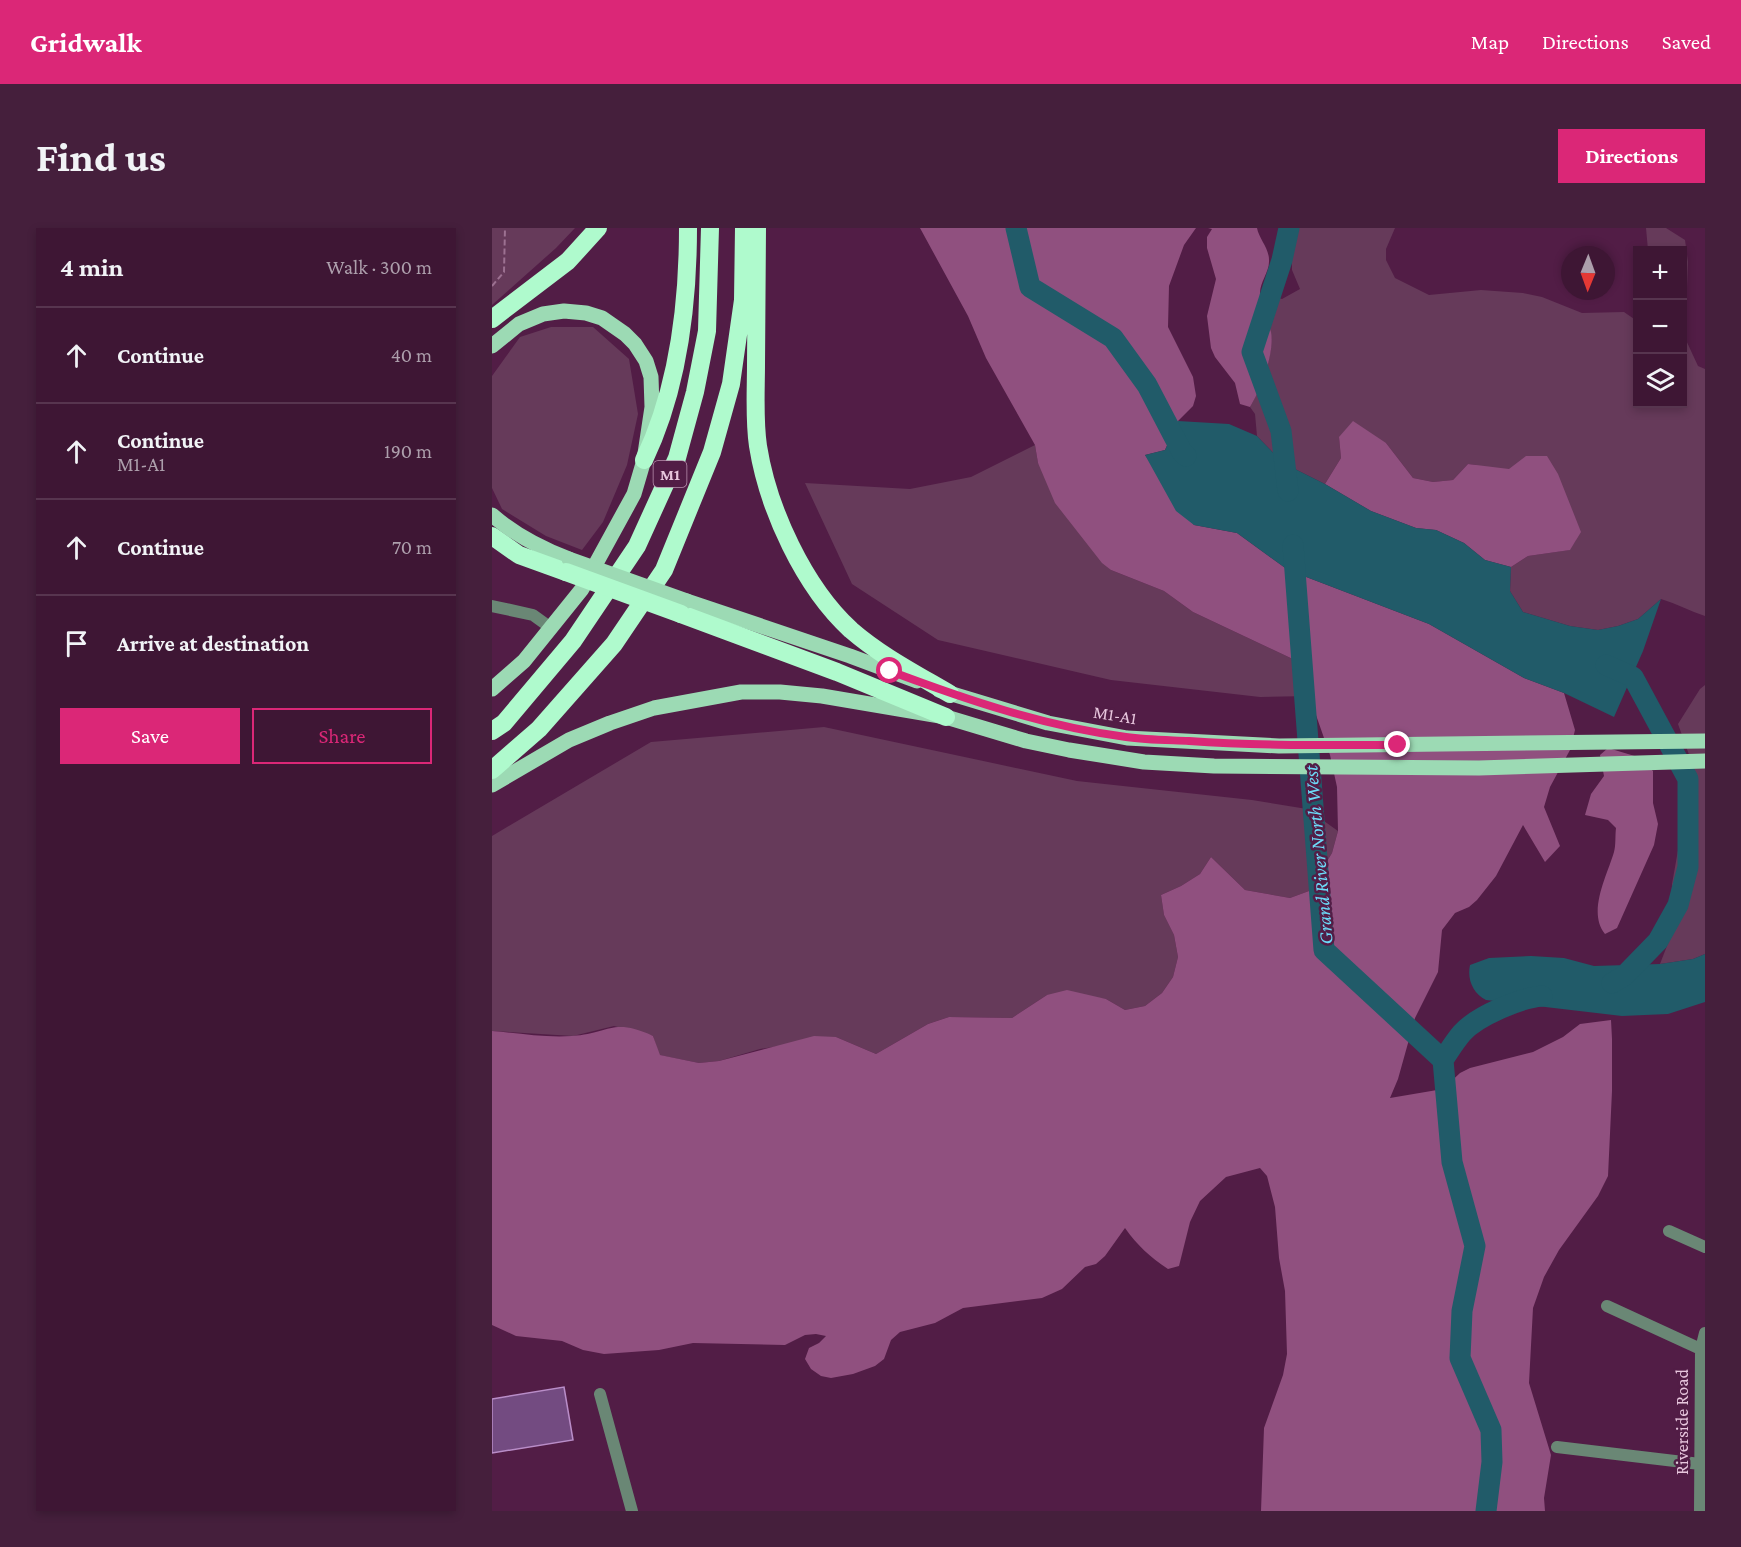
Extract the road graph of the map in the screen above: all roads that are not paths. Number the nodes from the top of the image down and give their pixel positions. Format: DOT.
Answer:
graph roads {
  1 [pos="598,228"];
  2 [pos="688,228"];
  3 [pos="710,228"];
  4 [pos="744,228"];
  5 [pos="757,228"];
  6 [pos="492,319"];
  7 [pos="492,346"];
  8 [pos="644,460"];
  9 [pos="492,515"];
  10 [pos="492,536"];
  11 [pos="568,565"];
  12 [pos="492,606"];
  13 [pos="684,608"];
  14 [pos="551,628"];
  15 [pos="492,689"];
  16 [pos="950,694"];
  17 [pos="946,717"];
  18 [pos="492,731"];
  19 [pos="1705,741"];
  20 [pos="1705,761"];
  21 [pos="492,770"];
  22 [pos="492,785"];
  23 [pos="1669,1231"];
  24 [pos="1705,1247"];
  25 [pos="1607,1306"];
  26 [pos="1705,1334"];
  27 [pos="1703,1350"];
  28 [pos="600,1394"];
  29 [pos="1557,1447"];
  30 [pos="1700,1464"];
  31 [pos="632,1511"];
  32 [pos="1700,1511"];
  1 -- 6 [label="highway"];
  2 -- 8 [label="highway"];
  3 -- 18 [label="highway, M1"];
  4 -- 21 [label="highway, M1"];
  5 -- 16 [label="highway"];
  7 -- 8 [label="main road"];
  8 -- 14 [label="main road"];
  9 -- 11 [label="main road"];
  10 -- 11 [label="highway"];
  11 -- 13 [label="highway, bridge"];
  12 -- 14 [label="street"];
  13 -- 16 [label="main road, M1-A1"];
  13 -- 17 [label="highway"];
  14 -- 15 [label="main road"];
  16 -- 19 [label="main road, M1-A1"];
  17 -- 20 [label="main road"];
  17 -- 22 [label="main road"];
  23 -- 24 [label="street"];
  25 -- 27 [label="street"];
  26 -- 27 [label="street, Riverside Road"];
  27 -- 30 [label="street, Riverside Road"];
  28 -- 31 [label="street"];
  29 -- 30 [label="street"];
  30 -- 32 [label="street, Riverside Road"];
}
